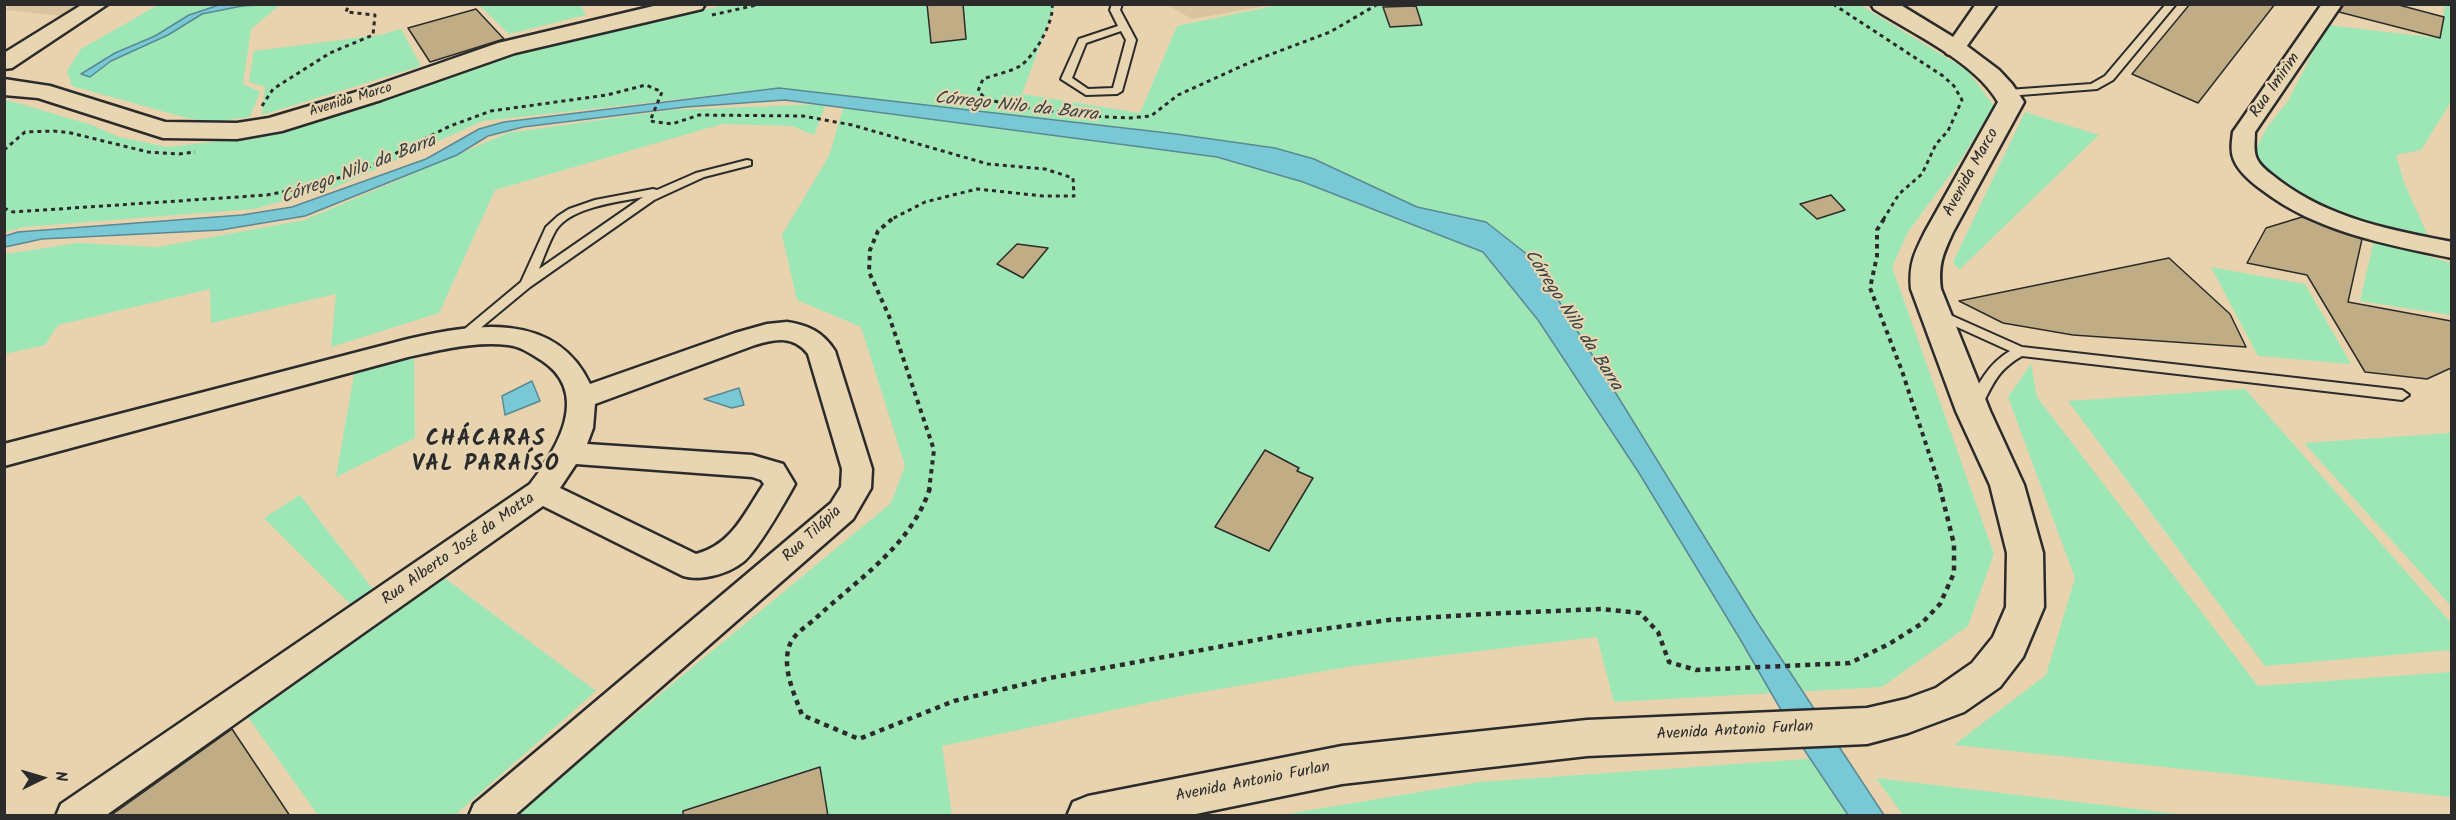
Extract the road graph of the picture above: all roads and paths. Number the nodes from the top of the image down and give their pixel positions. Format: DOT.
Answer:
graph roads {
  1 [pos="98,4"];
  2 [pos="349,4"];
  3 [pos="694,4"];
  4 [pos="1052,4"];
  5 [pos="1117,4"];
  6 [pos="1378,4"];
  7 [pos="1833,4"];
  8 [pos="1882,4"];
  9 [pos="1987,4"];
  10 [pos="2172,4"];
  11 [pos="2332,4"];
  12 [pos="654,9"];
  13 [pos="1124,27"];
  14 [pos="1954,50"];
  15 [pos="4,63"];
  16 [pos="4,87"];
  17 [pos="2008,93"];
  18 [pos="261,108"];
  19 [pos="747,163"];
  20 [pos="664,190"];
  21 [pos="4,208"];
  22 [pos="2451,250"];
  23 [pos="526,284"];
  24 [pos="1934,312"];
  25 [pos="461,337"];
  26 [pos="2020,351"];
  27 [pos="2402,395"];
  28 [pos="581,398"];
  29 [pos="1973,411"];
  30 [pos="569,453"];
  31 [pos="4,455"];
  32 [pos="541,492"];
  33 [pos="74,816"];
  34 [pos="487,816"];
  35 [pos="1088,816"];
  1 -- 15 [label="street"];
  2 -- 18 [label="path"];
  3 -- 12 [label="main road, Avenida Marco"];
  4 -- 6 [label="path"];
  5 -- 13 [label="lane"];
  7 -- 21 [label="path"];
  8 -- 14 [label="main road"];
  9 -- 14 [label="street"];
  10 -- 17 [label="lane"];
  11 -- 22 [label="street, Rua Imirim"];
  12 -- 16 [label="main road, Avenida Marco"];
  13 -- 13 [label="lane"];
  14 -- 17 [label="main road"];
  17 -- 24 [label="main road, Avenida Marco"];
  19 -- 20 [label="lane"];
  20 -- 23 [label="lane"];
  20 -- 23 [label="lane"];
  23 -- 25 [label="lane"];
  24 -- 26 [label="lane"];
  24 -- 29 [label="main road, Avenida Antonio Furlan"];
  25 -- 28 [label="street, Rua Alberto José da Motta"];
  25 -- 31 [label="street, Rua Alberto José da Motta"];
  26 -- 27 [label="lane"];
  26 -- 29 [label="lane"];
  28 -- 30 [label="street, Rua Alberto José da Motta"];
  28 -- 34 [label="street, Rua Tilápia"];
  29 -- 35 [label="main road, Avenida Antonio Furlan"];
  30 -- 32 [label="street, Rua Alberto José da Motta"];
  30 -- 32 [label="street"];
  32 -- 33 [label="street, Rua Alberto José da Motta"];
}
